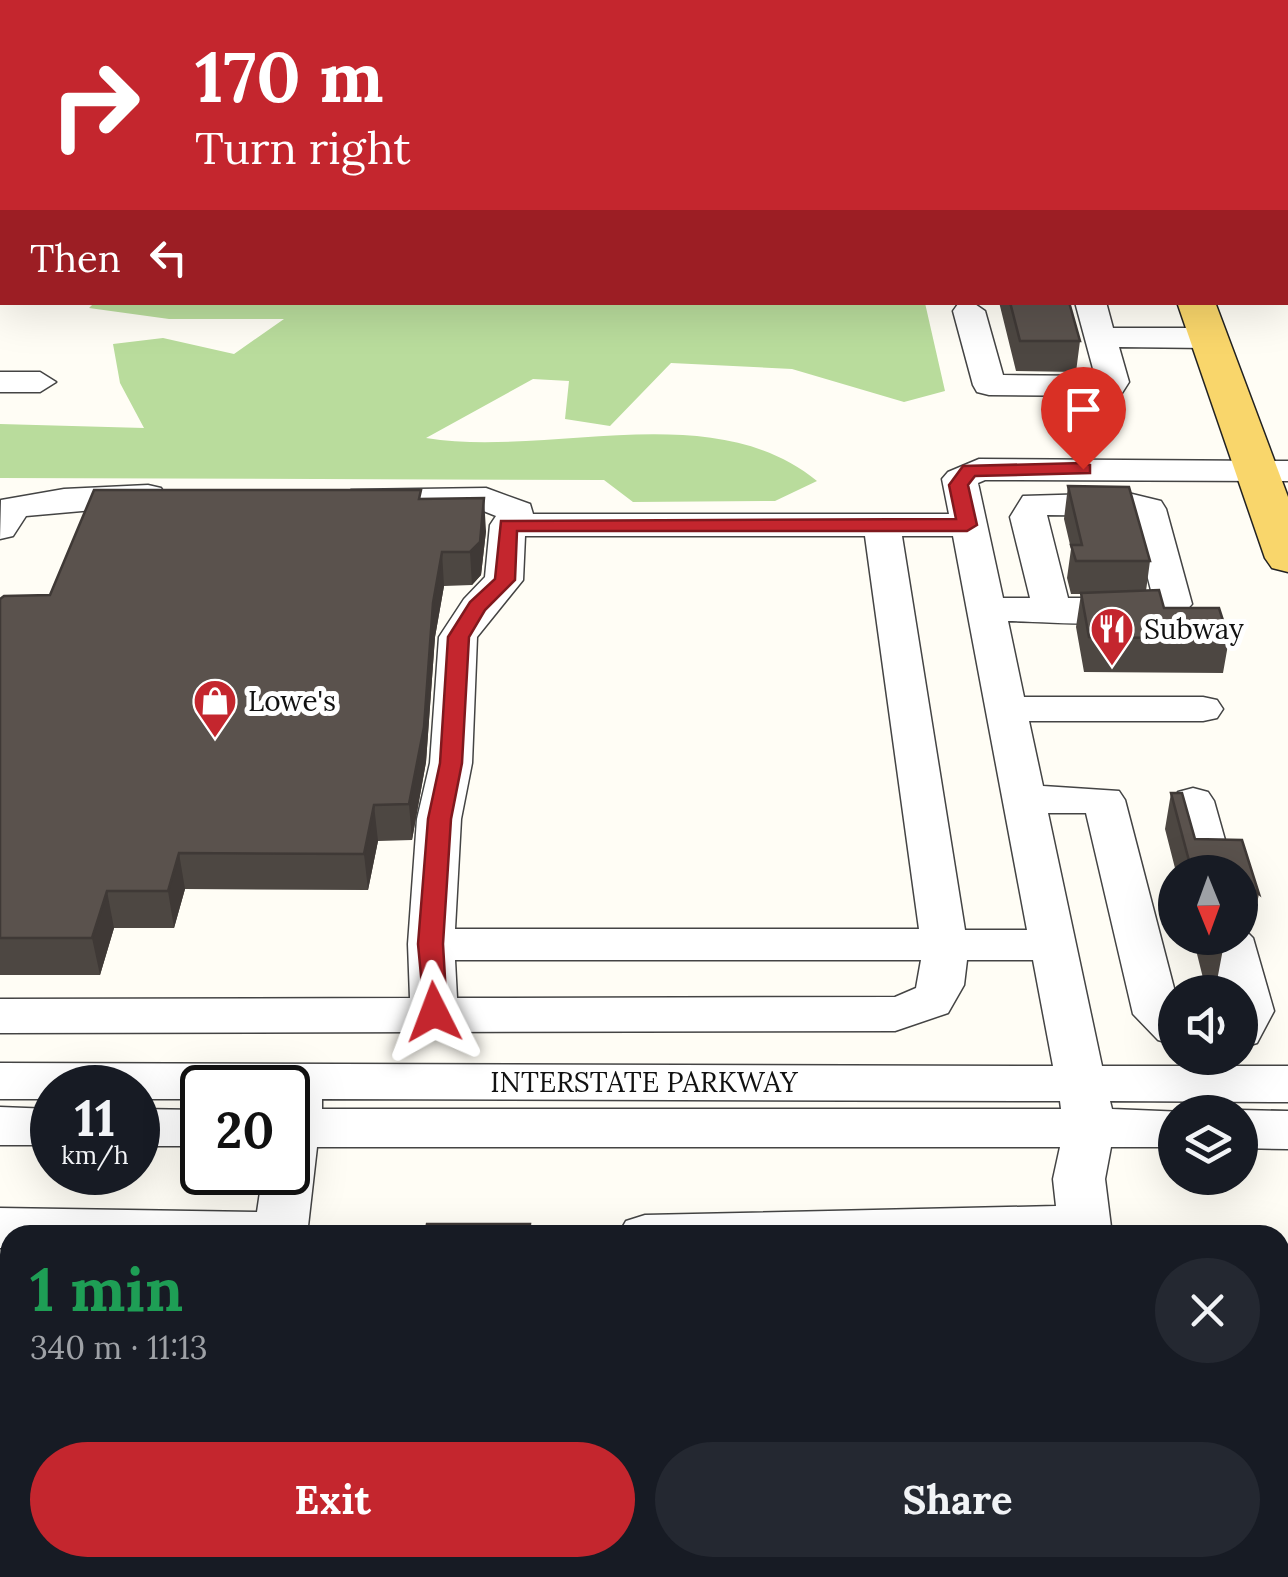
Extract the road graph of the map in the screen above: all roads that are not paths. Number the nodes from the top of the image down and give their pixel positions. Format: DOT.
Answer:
graph roads {
  1 [pos="1091,305"];
  2 [pos="969,311"];
  3 [pos="1202,320"];
  4 [pos="1100,337"];
  5 [pos="0,382"];
  6 [pos="40,382"];
  7 [pos="1272,470"];
  8 [pos="178,496"];
  9 [pos="332,498"];
  10 [pos="882,525"];
  11 [pos="967,525"];
  12 [pos="508,526"];
  13 [pos="0,528"];
  14 [pos="1288,558"];
  15 [pos="984,610"];
  16 [pos="1052,610"];
  17 [pos="1005,709"];
  18 [pos="1203,709"];
  19 [pos="1024,799"];
  20 [pos="1193,802"];
  21 [pos="1207,855"];
  22 [pos="431,944"];
  23 [pos="944,945"];
  24 [pos="1053,945"];
  25 [pos="434,1012"];
  26 [pos="1158,1015"];
  27 [pos="0,1016"];
  28 [pos="0,1081"];
  29 [pos="1288,1084"];
  30 [pos="180,1100"];
  31 [pos="1086,1106"];
  32 [pos="310,1112"];
  33 [pos="1158,1124"];
  34 [pos="0,1126"];
  35 [pos="30,1127"];
  36 [pos="1258,1129"];
  37 [pos="1288,1130"];
  38 [pos="283,1195"];
  39 [pos="279,1225"];
  40 [pos="1084,1225"];
  1 -- 4 [label="street"];
  2 -- 4 [label="street"];
  3 -- 4 [label="street"];
  3 -- 7 [label="main road"];
  5 -- 6 [label="street"];
  7 -- 11 [label="street"];
  7 -- 14 [label="main road"];
  8 -- 13 [label="street"];
  9 -- 12 [label="street"];
  10 -- 11 [label="street"];
  10 -- 12 [label="street"];
  10 -- 23 [label="street"];
  11 -- 15 [label="street"];
  12 -- 22 [label="street"];
  15 -- 16 [label="street"];
  15 -- 17 [label="street"];
  17 -- 18 [label="street"];
  17 -- 19 [label="street"];
  19 -- 24 [label="street"];
  19 -- 26 [label="street"];
  20 -- 21 [label="street"];
  22 -- 23 [label="street"];
  22 -- 25 [label="street"];
  23 -- 24 [label="street"];
  23 -- 25 [label="street"];
  24 -- 31 [label="street"];
  25 -- 27 [label="street"];
  28 -- 30 [label="street, INTERSTATE PARKWAY"];
  29 -- 31 [label="street, INTERSTATE PARKWAY"];
  31 -- 32 [label="street, INTERSTATE PARKWAY"];
  31 -- 33 [label="street, INTERSTATE PARKWAY"];
  31 -- 40 [label="street"];
  34 -- 35 [label="street"];
  36 -- 37 [label="street"];
  38 -- 39 [label="street"];
}
